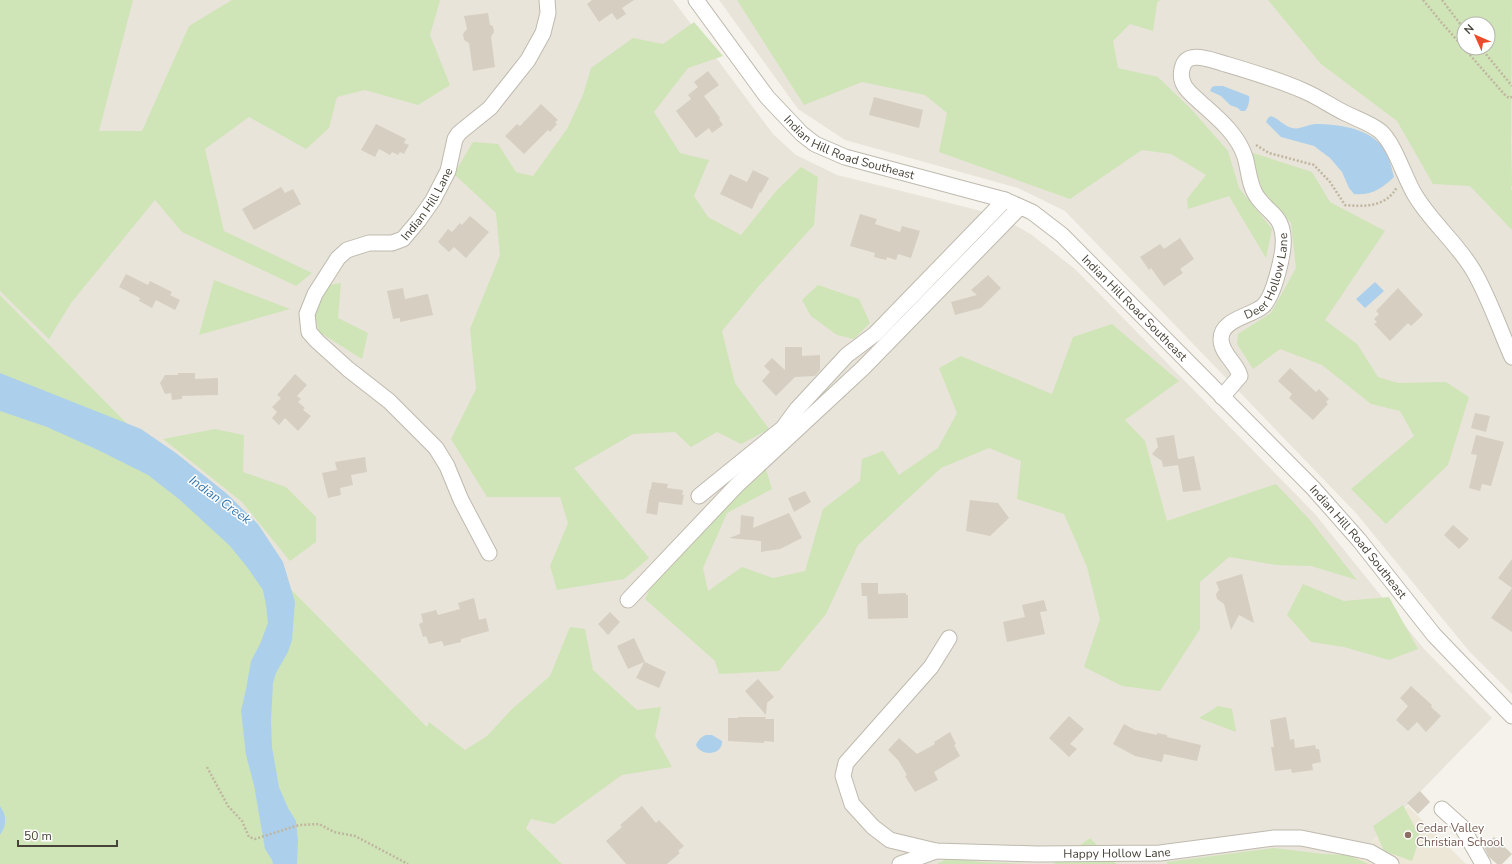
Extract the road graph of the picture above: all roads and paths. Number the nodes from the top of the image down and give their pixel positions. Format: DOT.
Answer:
graph roads {
  1 [pos="547,0"];
  2 [pos="696,0"];
  3 [pos="1424,0"];
  4 [pos="1442,0"];
  5 [pos="1456,18"];
  6 [pos="1488,56"];
  7 [pos="1512,86"];
  8 [pos="1512,97"];
  9 [pos="1252,142"];
  10 [pos="1404,173"];
  11 [pos="1005,200"];
  12 [pos="1020,207"];
  13 [pos="1512,357"];
  14 [pos="1222,397"];
  15 [pos="699,496"];
  16 [pos="489,553"];
  17 [pos="628,600"];
  18 [pos="949,638"];
  19 [pos="1512,716"];
  20 [pos="207,767"];
  21 [pos="1442,809"];
  22 [pos="936,851"];
  23 [pos="408,864"];
  24 [pos="900,864"];
  25 [pos="1391,864"];
  26 [pos="1483,864"];
  1 -- 16 [label="street, Indian Hill Lane"];
  2 -- 11 [label="street, Indian Hill Road Southeast"];
  3 -- 8 [label="path"];
  4 -- 5 [label="path"];
  6 -- 7 [label="path"];
  9 -- 10 [label="path"];
  10 -- 13 [label="street"];
  10 -- 14 [label="street, Deer Hollow Lane"];
  11 -- 12 [label="street, Indian Hill Road Southeast"];
  11 -- 15 [label="street"];
  12 -- 14 [label="street, Indian Hill Road Southeast"];
  12 -- 17 [label="street"];
  14 -- 19 [label="street, Indian Hill Road Southeast"];
  18 -- 22 [label="street, Happy Hollow Lane"];
  20 -- 23 [label="path"];
  21 -- 26 [label="street"];
  22 -- 24 [label="street"];
  22 -- 25 [label="street, Happy Hollow Lane"];
}
